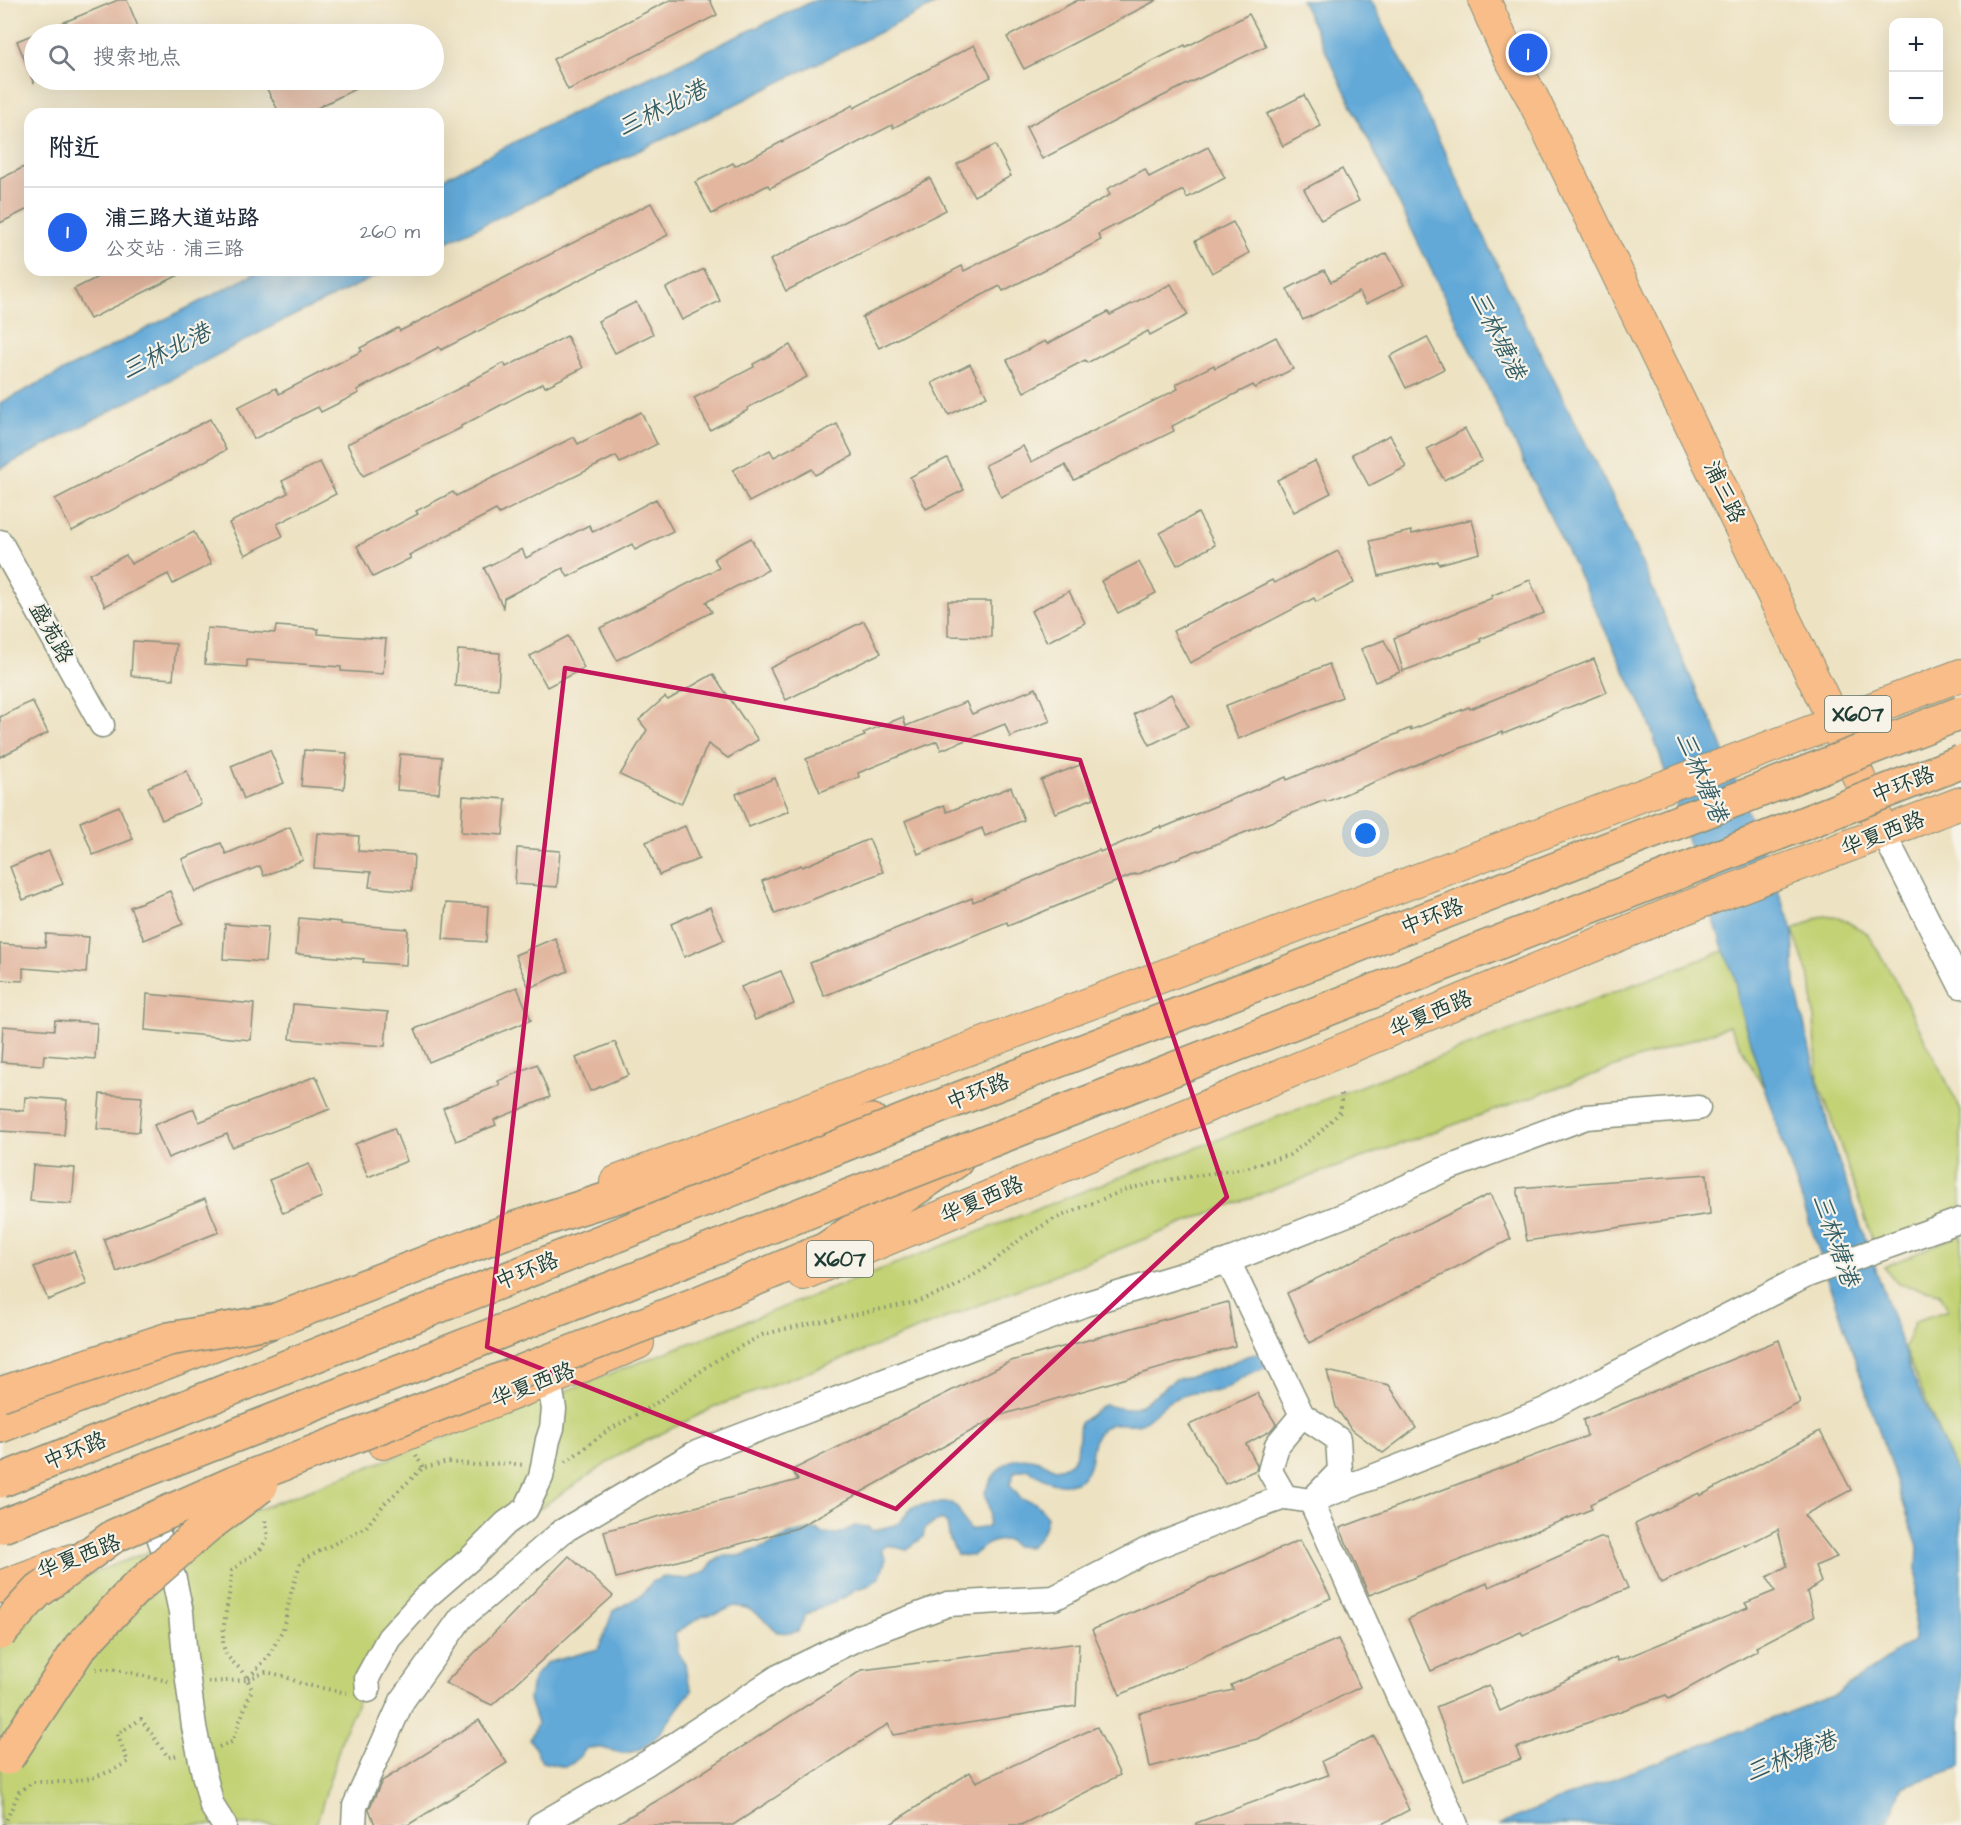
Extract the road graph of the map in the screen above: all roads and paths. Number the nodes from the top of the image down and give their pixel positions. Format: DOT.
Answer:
graph roads {
  1 [pos="1484,0"];
  2 [pos="0,542"];
  3 [pos="1961,675"];
  4 [pos="1961,713"];
  5 [pos="1835,723"];
  6 [pos="102,725"];
  7 [pos="1961,762"];
  8 [pos="1961,803"];
  9 [pos="1884,834"];
  10 [pos="1961,986"];
  11 [pos="1341,1090"];
  12 [pos="961,1098"];
  13 [pos="1698,1107"];
  14 [pos="981,1144"];
  15 [pos="1961,1220"];
  16 [pos="1228,1262"];
  17 [pos="274,1321"];
  18 [pos="549,1380"];
  19 [pos="0,1394"];
  20 [pos="1302,1415"];
  21 [pos="0,1424"];
  22 [pos="297,1459"];
  23 [pos="543,1468"];
  24 [pos="0,1481"];
  25 [pos="1285,1497"];
  26 [pos="1311,1501"];
  27 [pos="0,1527"];
  28 [pos="156,1528"];
  29 [pos="0,1587"];
  30 [pos="0,1633"];
  31 [pos="86,1669"];
  32 [pos="246,1680"];
  33 [pos="188,1683"];
  34 [pos="368,1690"];
  35 [pos="0,1776"];
  36 [pos="224,1825"];
  37 [pos="354,1825"];
  38 [pos="540,1825"];
  39 [pos="1456,1825"];
  1 -- 5 [label="main road, 浦三路"];
  2 -- 6 [label="street, 盛苑路"];
  3 -- 5 [label="main road, X607"];
  4 -- 12 [label="highway, 中环路, bridge"];
  5 -- 9 [label="main road, 浦三路"];
  5 -- 21 [label="main road, X607"];
  7 -- 14 [label="highway, 中环路, bridge"];
  8 -- 9 [label="main road, 华夏西路 / X607"];
  9 -- 10 [label="street, 浦三路"];
  9 -- 18 [label="main road, 华夏西路 / X607"];
  11 -- 23 [label="path"];
  12 -- 17 [label="highway, bridge"];
  12 -- 24 [label="highway, 中环路, bridge"];
  13 -- 16 [label="street"];
  14 -- 22 [label="highway, bridge"];
  14 -- 27 [label="highway, 中环路, bridge"];
  15 -- 26 [label="street"];
  16 -- 20 [label="street"];
  16 -- 37 [label="street"];
  17 -- 19 [label="highway, bridge"];
  17 -- 21 [label="highway, bridge"];
  18 -- 23 [label="street"];
  18 -- 28 [label="main road, 华夏西路 / X607"];
  20 -- 25 [label="street"];
  20 -- 26 [label="street"];
  22 -- 30 [label="highway, bridge"];
  22 -- 35 [label="highway, bridge"];
  23 -- 32 [label="path"];
  23 -- 34 [label="street"];
  25 -- 26 [label="street"];
  25 -- 38 [label="street"];
  26 -- 39 [label="street"];
  28 -- 29 [label="main road, 华夏西路 / X607"];
  28 -- 33 [label="street"];
  31 -- 33 [label="path"];
  32 -- 33 [label="path"];
  32 -- 34 [label="path"];
  33 -- 36 [label="street"];
}
